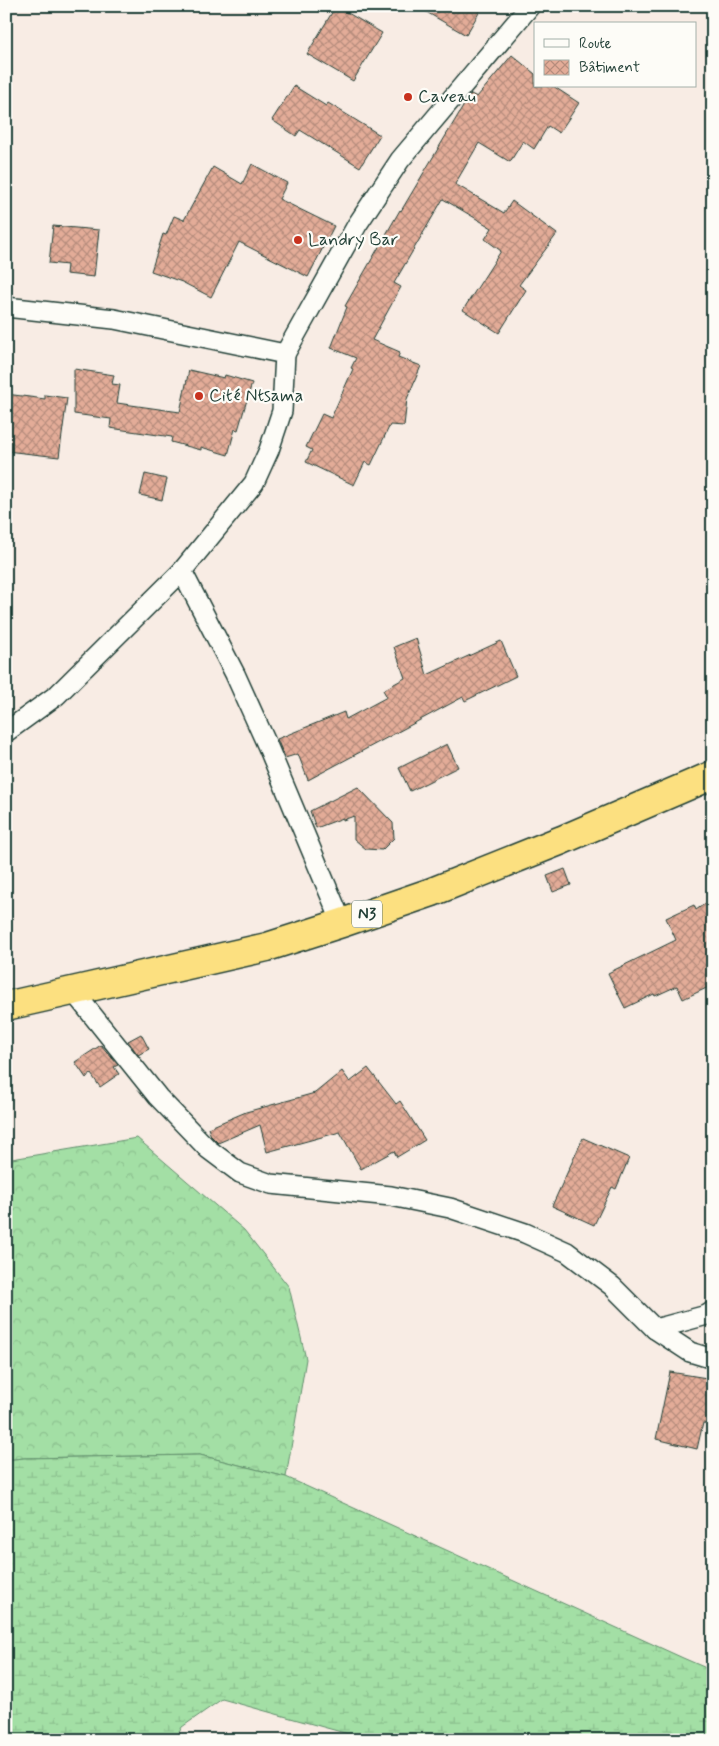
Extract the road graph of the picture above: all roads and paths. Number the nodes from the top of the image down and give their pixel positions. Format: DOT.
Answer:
graph roads {
  1 [pos="530,6"];
  2 [pos="6,307"];
  3 [pos="285,354"];
  4 [pos="182,571"];
  5 [pos="6,732"];
  6 [pos="713,775"];
  7 [pos="342,923"];
  8 [pos="73,992"];
  9 [pos="6,1006"];
  10 [pos="713,1311"];
  11 [pos="655,1329"];
  12 [pos="713,1359"];
  1 -- 3 [label="street"];
  2 -- 3 [label="street"];
  3 -- 4 [label="street"];
  4 -- 5 [label="street"];
  4 -- 7 [label="street"];
  6 -- 7 [label="highway, N3"];
  7 -- 8 [label="highway, N3"];
  8 -- 9 [label="highway, N3"];
  8 -- 11 [label="street"];
  10 -- 11 [label="street"];
  11 -- 12 [label="street"];
}
